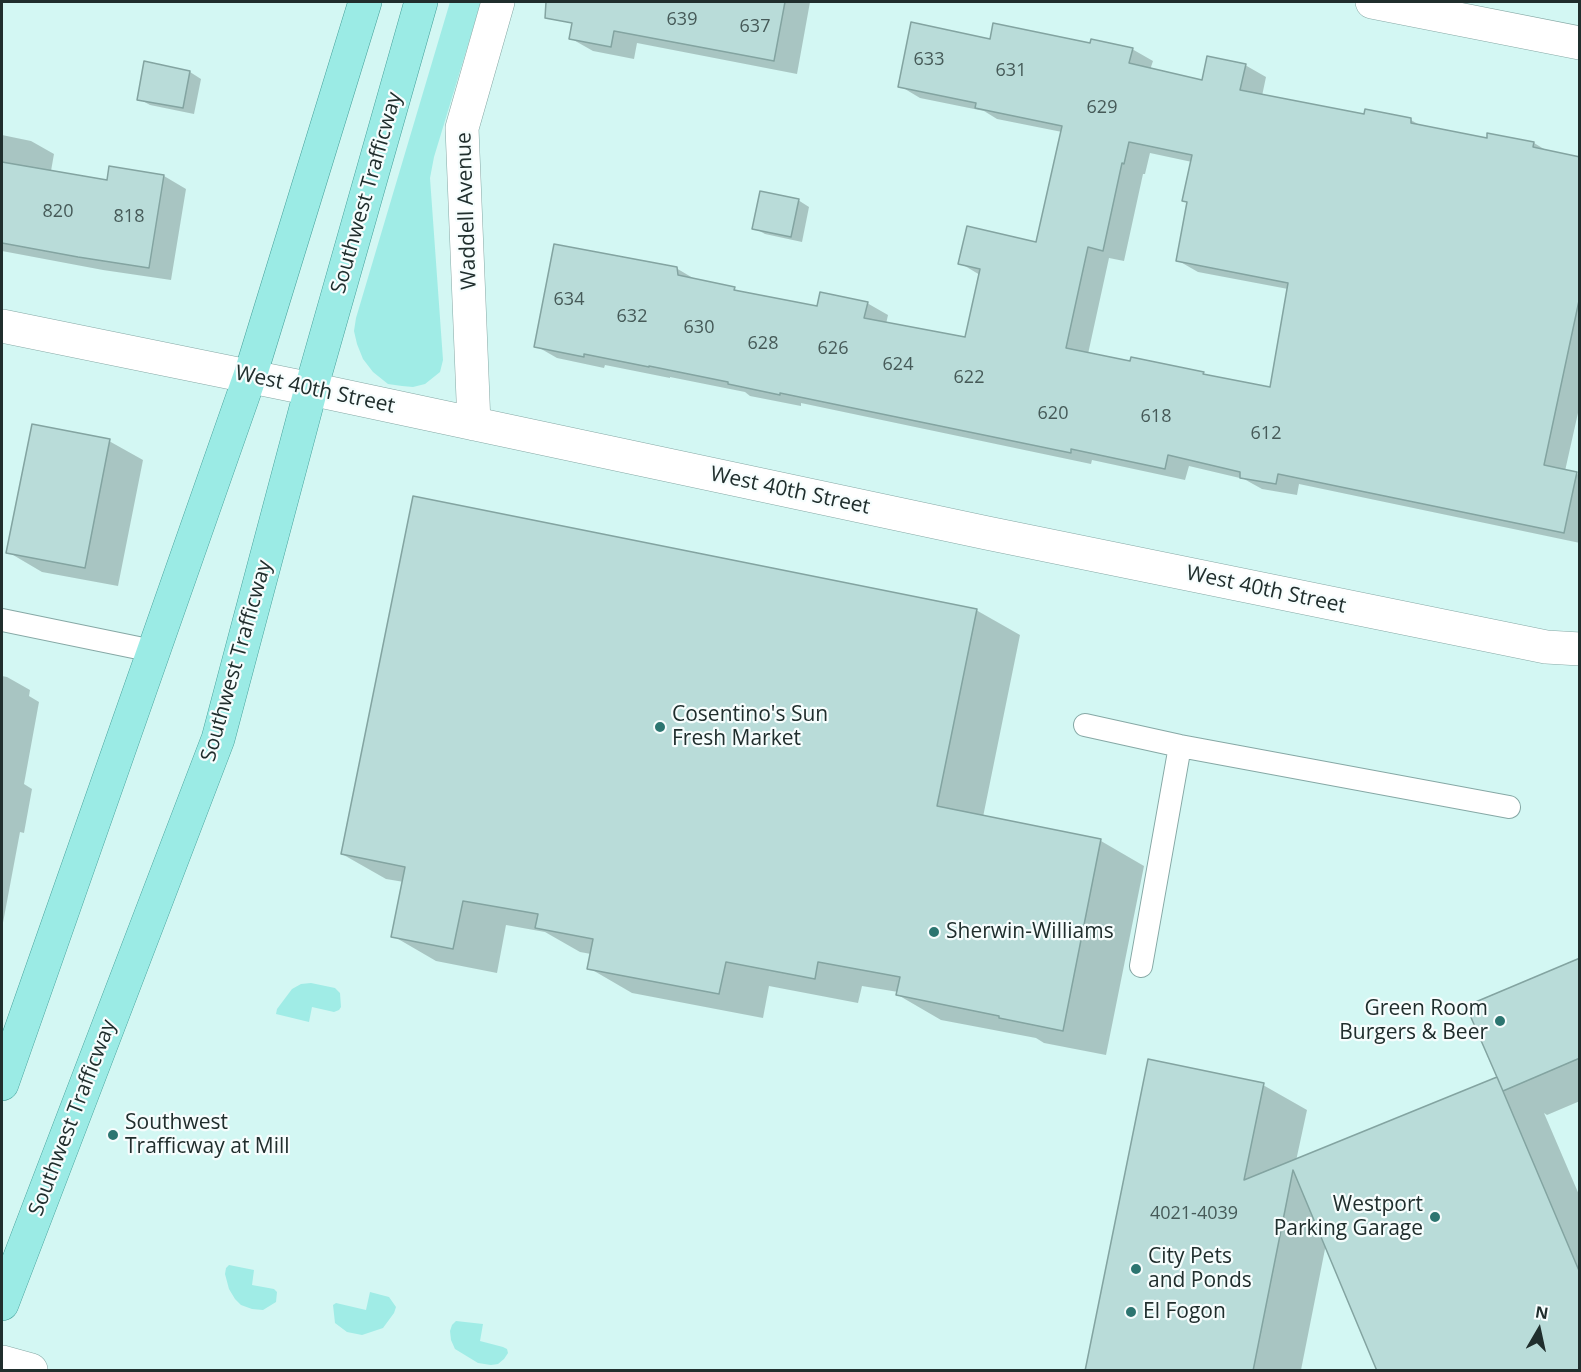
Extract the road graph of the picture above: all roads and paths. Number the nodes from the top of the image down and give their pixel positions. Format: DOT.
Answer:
graph roads {
  1 [pos="365,2"];
  2 [pos="421,2"];
  3 [pos="498,2"];
  4 [pos="1372,2"];
  5 [pos="1580,43"];
  6 [pos="2,327"];
  7 [pos="250,376"];
  8 [pos="312,389"];
  9 [pos="474,424"];
  10 [pos="2,620"];
  11 [pos="1580,649"];
  12 [pos="153,651"];
  13 [pos="1085,724"];
  14 [pos="1180,747"];
  15 [pos="1509,807"];
  16 [pos="1141,966"];
  17 [pos="2,1084"];
  18 [pos="2,1304"];
  19 [pos="2,1362"];
  20 [pos="31,1371"];
  1 -- 7 [label="main road"];
  2 -- 8 [label="main road, Southwest Trafficway"];
  3 -- 9 [label="street, Waddell Avenue"];
  4 -- 5 [label="street"];
  6 -- 7 [label="street, West 40th Street"];
  7 -- 8 [label="street, West 40th Street"];
  7 -- 12 [label="main road"];
  8 -- 9 [label="street, West 40th Street"];
  8 -- 18 [label="main road, Southwest Trafficway"];
  9 -- 11 [label="street, West 40th Street"];
  10 -- 12 [label="lane"];
  12 -- 17 [label="main road"];
  13 -- 14 [label="lane"];
  14 -- 15 [label="lane"];
  14 -- 16 [label="lane"];
  19 -- 20 [label="street"];
}
